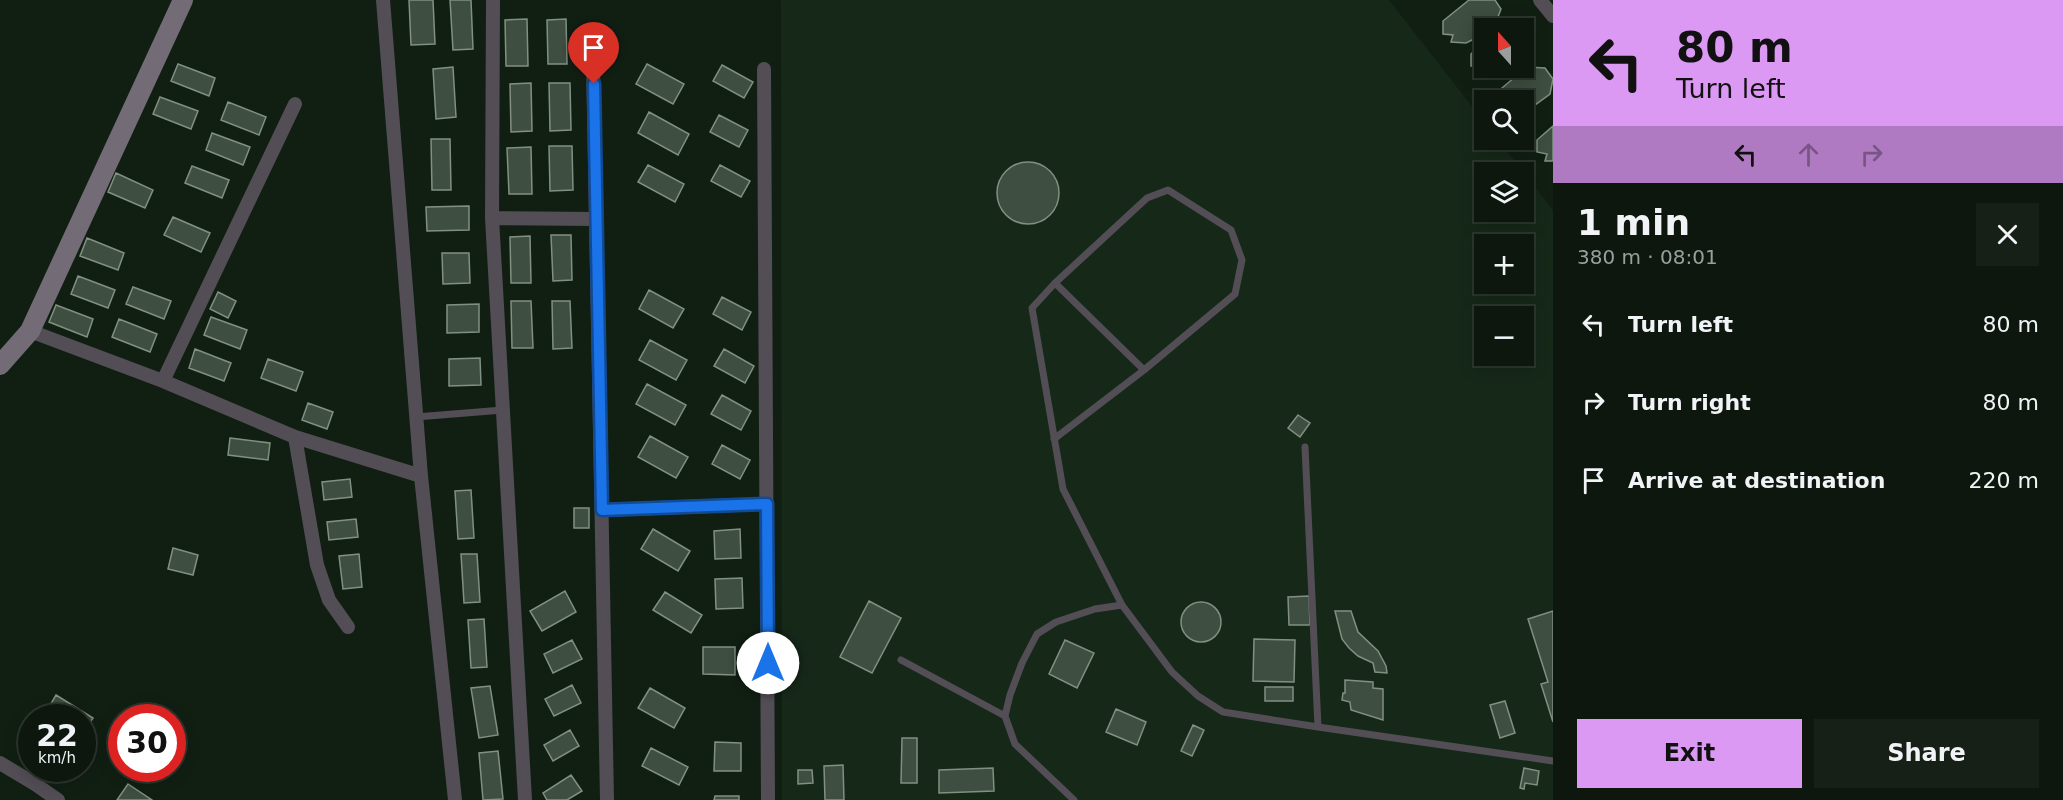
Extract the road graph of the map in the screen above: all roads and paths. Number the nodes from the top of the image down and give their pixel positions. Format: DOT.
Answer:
graph roads {
  1 [pos="183,0"];
  2 [pos="383,0"];
  3 [pos="493,0"];
  4 [pos="1540,0"];
  5 [pos="1553,16"];
  6 [pos="593,61"];
  7 [pos="764,69"];
  8 [pos="295,104"];
  9 [pos="492,218"];
  10 [pos="596,219"];
  11 [pos="1056,283"];
  12 [pos="30,331"];
  13 [pos="0,365"];
  14 [pos="1144,370"];
  15 [pos="163,381"];
  16 [pos="503,410"];
  17 [pos="416,417"];
  18 [pos="295,437"];
  19 [pos="1054,439"];
  20 [pos="1305,447"];
  21 [pos="421,476"];
  22 [pos="767,504"];
  23 [pos="602,510"];
  24 [pos="1122,605"];
  25 [pos="348,627"];
  26 [pos="901,660"];
  27 [pos="1005,716"];
  28 [pos="1317,727"];
  29 [pos="1553,761"];
  30 [pos="0,763"];
  31 [pos="58,800"];
  32 [pos="455,800"];
  33 [pos="525,800"];
  34 [pos="607,800"];
  35 [pos="768,800"];
  36 [pos="1074,800"];
  1 -- 12 [label="street"];
  2 -- 17 [label="street"];
  3 -- 9 [label="street"];
  4 -- 5 [label="street"];
  6 -- 10 [label="street"];
  7 -- 22 [label="street"];
  8 -- 15 [label="street"];
  9 -- 10 [label="street"];
  9 -- 16 [label="street"];
  10 -- 23 [label="street"];
  11 -- 14 [label="lane"];
  11 -- 14 [label="lane"];
  11 -- 19 [label="lane"];
  12 -- 13 [label="street"];
  12 -- 15 [label="street"];
  14 -- 19 [label="lane"];
  15 -- 18 [label="street"];
  16 -- 17 [label="lane"];
  16 -- 33 [label="street"];
  17 -- 21 [label="street"];
  18 -- 21 [label="street"];
  18 -- 25 [label="street"];
  19 -- 24 [label="lane"];
  20 -- 28 [label="lane"];
  21 -- 32 [label="street"];
  22 -- 23 [label="street"];
  22 -- 35 [label="street"];
  23 -- 34 [label="street"];
  24 -- 27 [label="lane"];
  24 -- 28 [label="lane"];
  26 -- 27 [label="lane"];
  27 -- 36 [label="lane"];
  28 -- 29 [label="lane"];
  30 -- 31 [label="street"];
}
